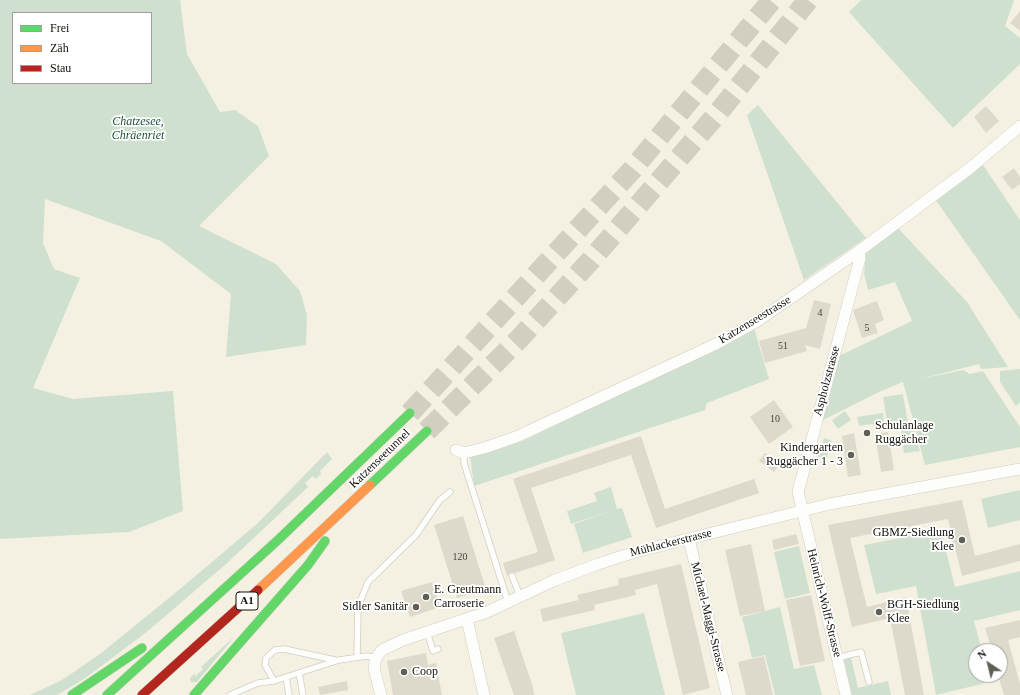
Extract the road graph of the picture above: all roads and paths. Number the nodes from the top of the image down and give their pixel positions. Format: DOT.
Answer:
graph roads {
  1 [pos="1020,126"];
  2 [pos="859,251"];
  3 [pos="410,414"];
  4 [pos="427,430"];
  5 [pos="460,452"];
  6 [pos="1020,468"];
  7 [pos="450,492"];
  8 [pos="350,505"];
  9 [pos="801,510"];
  10 [pos="689,539"];
  11 [pos="512,576"];
  12 [pos="520,596"];
  13 [pos="508,602"];
  14 [pos="208,605"];
  15 [pos="467,619"];
  16 [pos="168,626"];
  17 [pos="426,632"];
  18 [pos="148,643"];
  19 [pos="438,650"];
  20 [pos="357,657"];
  21 [pos="376,658"];
  22 [pos="837,658"];
  23 [pos="337,661"];
  24 [pos="299,673"];
  25 [pos="286,677"];
  26 [pos="274,681"];
  27 [pos="868,682"];
  28 [pos="72,695"];
  29 [pos="107,695"];
  30 [pos="142,695"];
  31 [pos="194,695"];
  32 [pos="230,695"];
  33 [pos="289,695"];
  34 [pos="303,695"];
  35 [pos="381,695"];
  36 [pos="484,695"];
  37 [pos="727,695"];
  38 [pos="846,695"];
  1 -- 2 [label="street, Katzenseestrasse"];
  2 -- 5 [label="street, Katzenseestrasse"];
  2 -- 9 [label="street, Aspholzstrasse"];
  3 -- 14 [label="highway, A1"];
  4 -- 8 [label="highway, Katzenseetunnel / A1"];
  5 -- 13 [label="lane"];
  6 -- 9 [label="street, Mühlackerstrasse"];
  7 -- 20 [label="lane"];
  8 -- 30 [label="highway, A1"];
  8 -- 31 [label="highway"];
  9 -- 10 [label="street, Mühlackerstrasse"];
  9 -- 22 [label="street, Heinrich-Wolff-Strasse"];
  10 -- 12 [label="street, Mühlackerstrasse"];
  10 -- 37 [label="street, Michael-Maggi-Strasse"];
  11 -- 12 [label="lane"];
  12 -- 13 [label="street, Mühlackerstrasse"];
  13 -- 15 [label="street, Mühlackerstrasse"];
  14 -- 16 [label="highway"];
  14 -- 29 [label="highway, A1"];
  15 -- 17 [label="street, Mühlackerstrasse"];
  15 -- 36 [label="street"];
  17 -- 19 [label="lane"];
  17 -- 21 [label="street, Mühlackerstrasse"];
  18 -- 28 [label="highway"];
  20 -- 21 [label="lane"];
  20 -- 23 [label="lane"];
  21 -- 35 [label="street"];
  22 -- 27 [label="lane"];
  22 -- 38 [label="street, Heinrich-Wolff-Strasse"];
  23 -- 24 [label="lane"];
  23 -- 26 [label="lane"];
  24 -- 25 [label="lane"];
  24 -- 34 [label="lane"];
  25 -- 26 [label="lane"];
  25 -- 33 [label="lane"];
  26 -- 32 [label="lane"];
}
